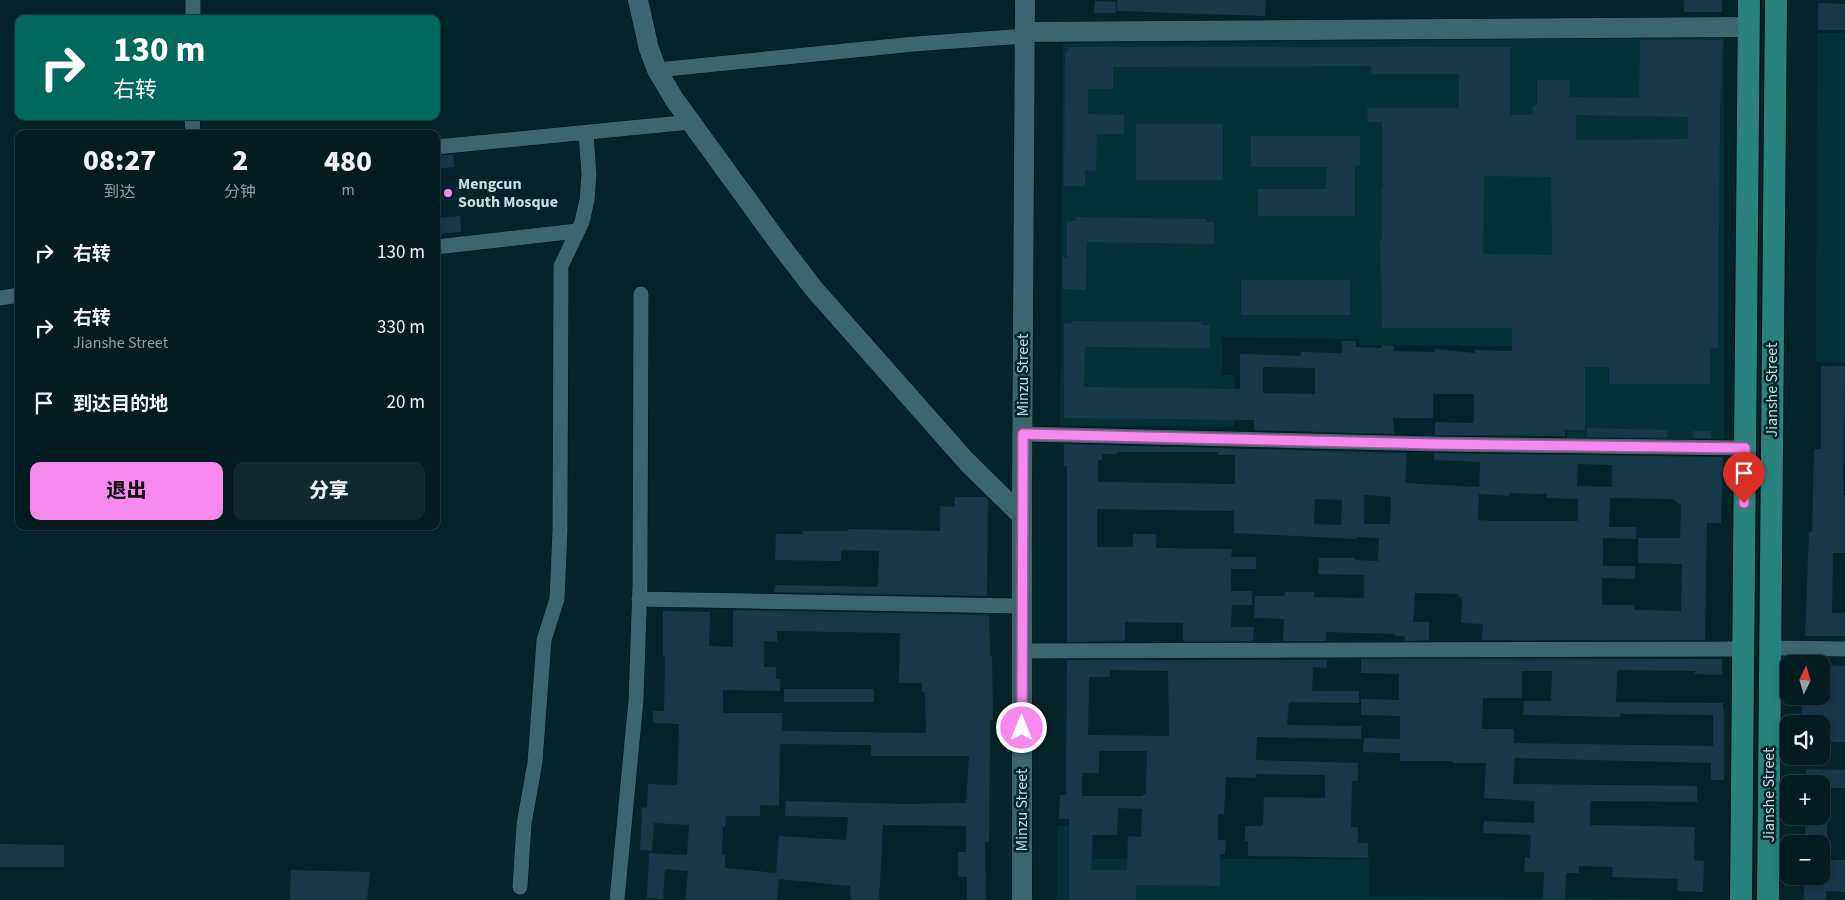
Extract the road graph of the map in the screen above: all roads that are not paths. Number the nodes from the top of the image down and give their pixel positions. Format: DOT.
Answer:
graph roads {
  1 [pos="193,0"];
  2 [pos="638,0"];
  3 [pos="1025,0"];
  4 [pos="1748,0"];
  5 [pos="1776,0"];
  6 [pos="193,15"];
  7 [pos="1748,28"];
  8 [pos="1025,34"];
  9 [pos="657,70"];
  10 [pos="691,122"];
  11 [pos="586,133"];
  12 [pos="440,148"];
  13 [pos="577,231"];
  14 [pos="440,247"];
  15 [pos="641,294"];
  16 [pos="15,296"];
  17 [pos="0,298"];
  18 [pos="1023,434"];
  19 [pos="1745,448"];
  20 [pos="1022,516"];
  21 [pos="639,599"];
  22 [pos="1022,606"];
  23 [pos="1770,648"];
  24 [pos="1743,649"];
  25 [pos="1845,649"];
  26 [pos="1022,651"];
  27 [pos="520,888"];
  28 [pos="618,900"];
  29 [pos="1022,900"];
  30 [pos="1741,900"];
  31 [pos="1768,900"];
  1 -- 6 [label="street"];
  2 -- 9 [label="street"];
  3 -- 8 [label="street, Minzu Street"];
  4 -- 7 [label="main road, Jianshe Street"];
  5 -- 23 [label="main road, Jianshe Street"];
  7 -- 8 [label="street"];
  7 -- 19 [label="main road, Jianshe Street"];
  8 -- 9 [label="street"];
  8 -- 18 [label="street, Minzu Street"];
  9 -- 10 [label="street"];
  10 -- 11 [label="street"];
  10 -- 20 [label="street"];
  11 -- 12 [label="street"];
  11 -- 13 [label="street"];
  13 -- 14 [label="street"];
  13 -- 27 [label="street"];
  15 -- 21 [label="street"];
  16 -- 17 [label="street"];
  18 -- 19 [label="street"];
  18 -- 20 [label="street, Minzu Street"];
  19 -- 24 [label="main road, Jianshe Street"];
  20 -- 22 [label="street, Minzu Street"];
  21 -- 22 [label="street"];
  21 -- 28 [label="street"];
  22 -- 26 [label="street, Minzu Street"];
  23 -- 25 [label="street"];
  23 -- 31 [label="main road, Jianshe Street"];
  24 -- 26 [label="street"];
  24 -- 30 [label="main road, Jianshe Street"];
  26 -- 29 [label="street, Minzu Street"];
}
